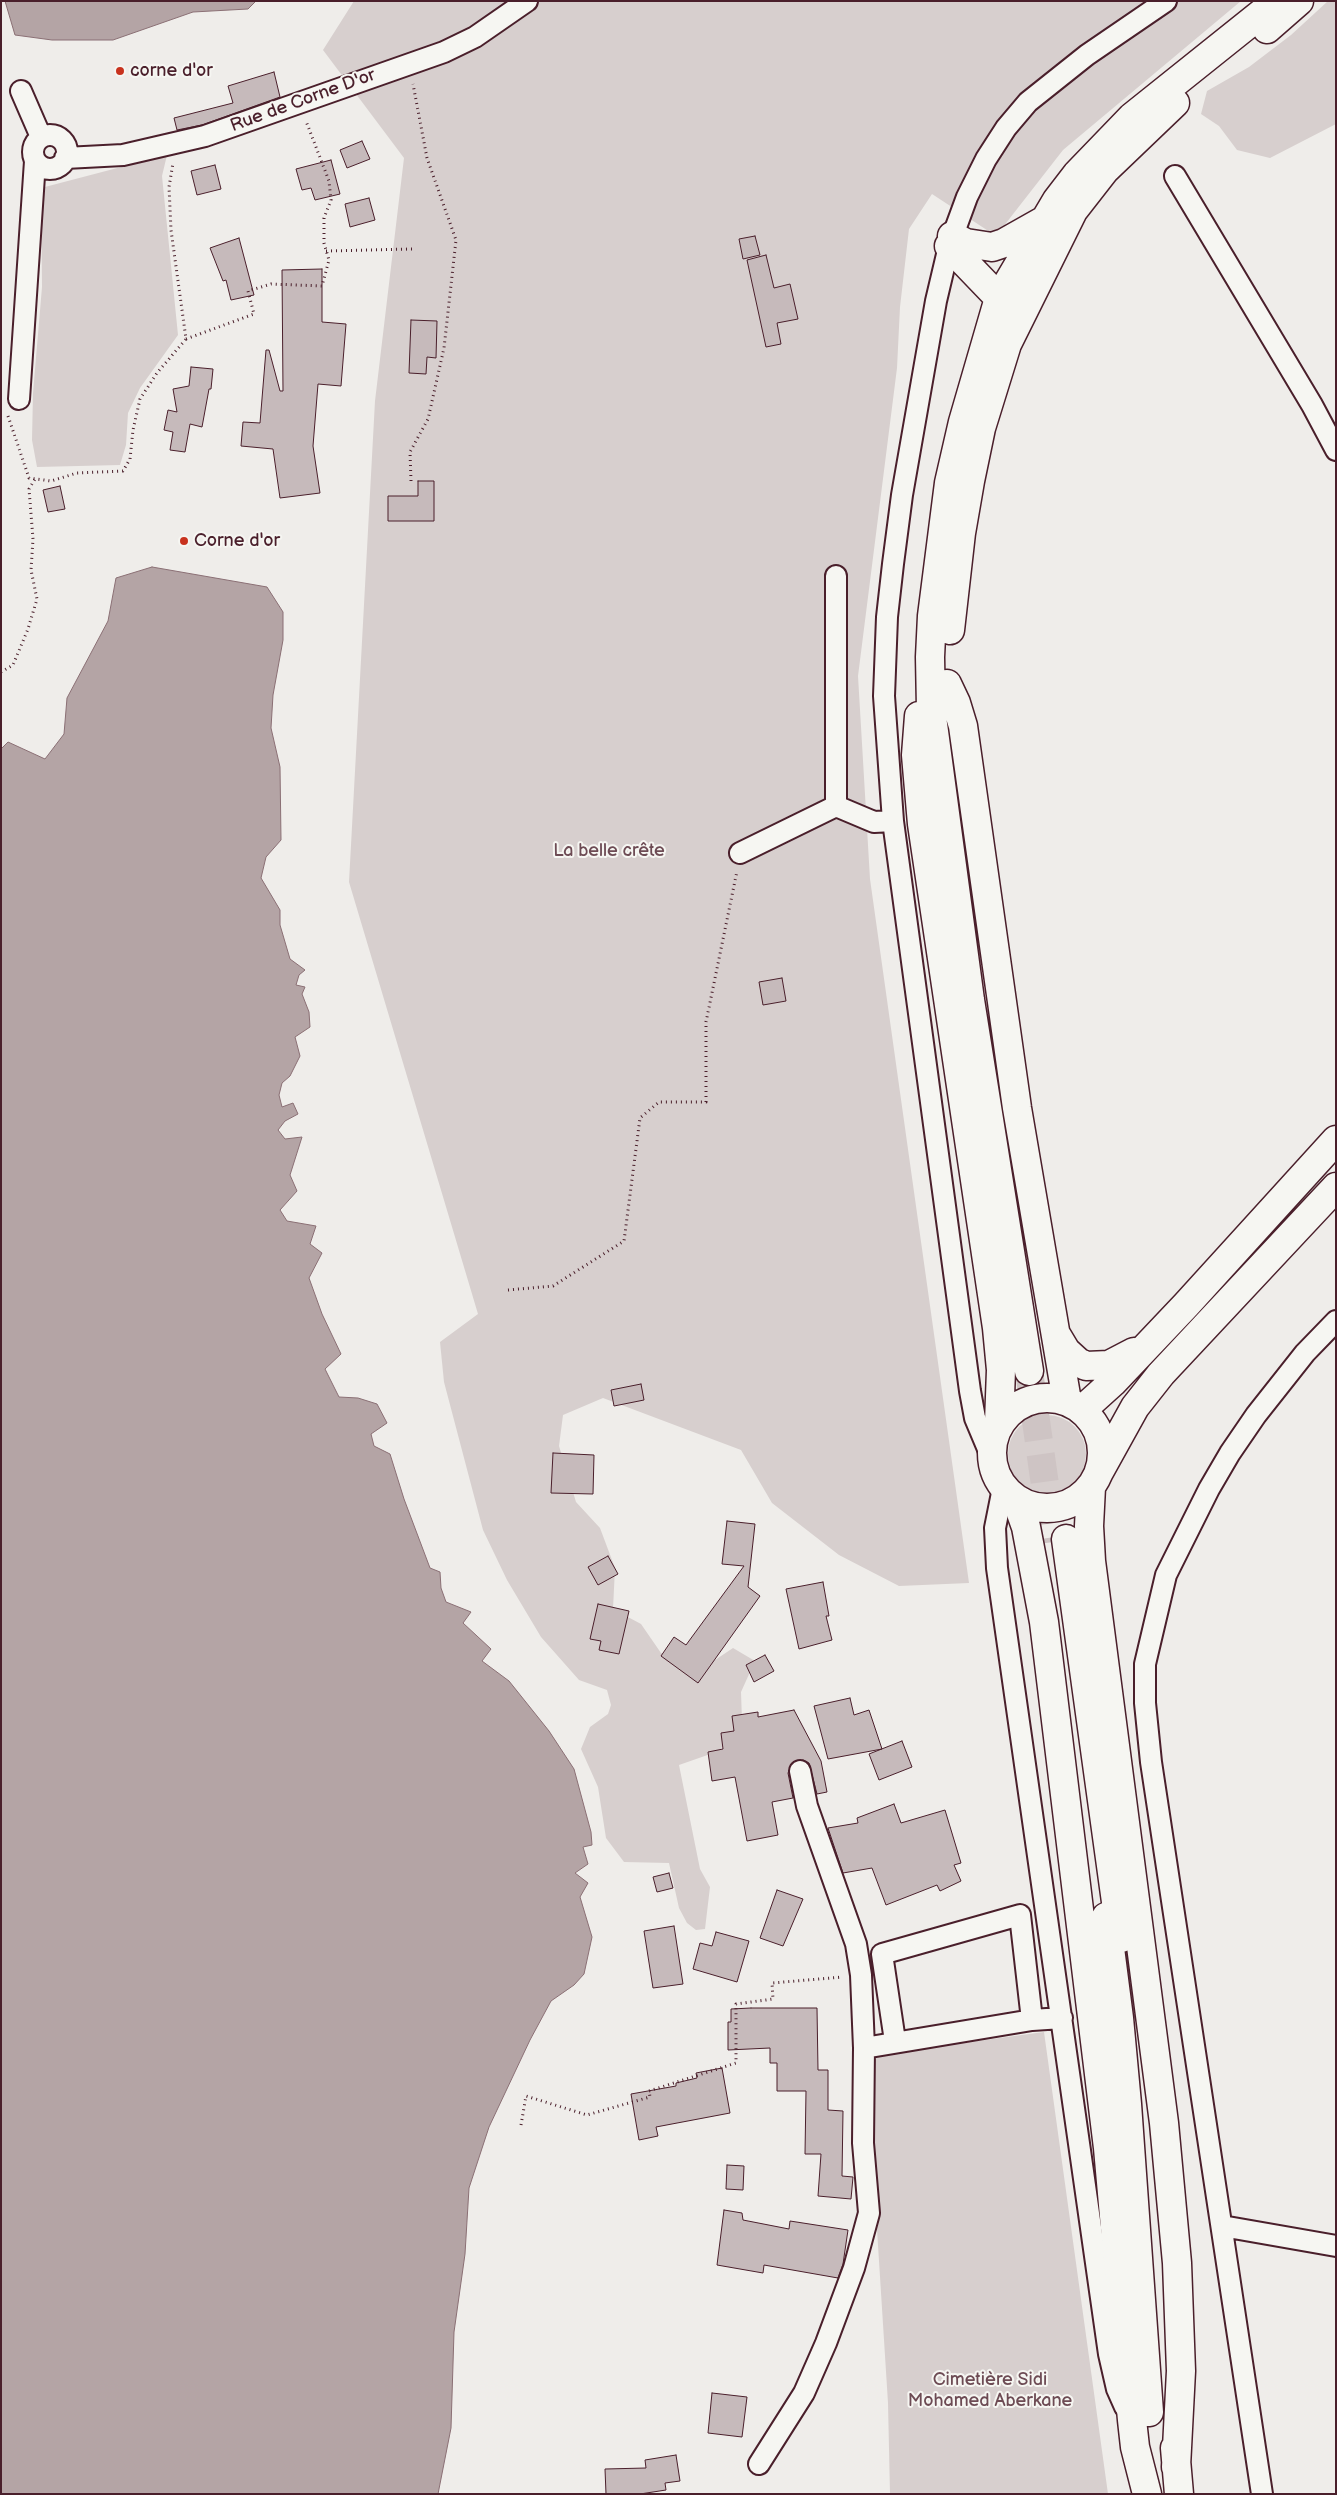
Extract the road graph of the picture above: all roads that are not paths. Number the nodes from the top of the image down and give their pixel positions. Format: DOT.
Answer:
graph roads {
  1 [pos="527,1"];
  2 [pos="1166,1"];
  3 [pos="1277,1"];
  4 [pos="1300,1"];
  5 [pos="21,91"];
  6 [pos="41,137"];
  7 [pos="66,158"];
  8 [pos="36,161"];
  9 [pos="1175,176"];
  10 [pos="1046,219"];
  11 [pos="951,241"];
  12 [pos="999,298"];
  13 [pos="996,378"];
  14 [pos="12,404"];
  15 [pos="1336,450"];
  16 [pos="836,576"];
  17 [pos="938,676"];
  18 [pos="836,806"];
  19 [pos="893,821"];
  20 [pos="740,853"];
  21 [pos="1336,1140"];
  22 [pos="1336,1187"];
  23 [pos="1336,1321"];
  24 [pos="1055,1333"];
  25 [pos="1154,1339"];
  26 [pos="1035,1370"];
  27 [pos="1075,1405"];
  28 [pos="999,1423"];
  29 [pos="991,1456"];
  30 [pos="1095,1480"];
  31 [pos="1010,1494"];
  32 [pos="800,1771"];
  33 [pos="1062,2018"];
  34 [pos="1032,2020"];
  35 [pos="895,2041"];
  36 [pos="864,2048"];
  37 [pos="1222,2226"];
  38 [pos="1336,2246"];
  39 [pos="1132,2420"];
  40 [pos="759,2464"];
  41 [pos="1176,2467"];
  42 [pos="1147,2494"];
  43 [pos="1155,2494"];
  44 [pos="1179,2494"];
  45 [pos="1262,2494"];
  1 -- 7 [label="street, Rue de Corne D'or"];
  2 -- 11 [label="street"];
  3 -- 10 [label="highway"];
  4 -- 13 [label="highway"];
  5 -- 6 [label="street"];
  6 -- 7 [label="street"];
  6 -- 8 [label="street"];
  7 -- 8 [label="street"];
  8 -- 14 [label="street"];
  9 -- 15 [label="street"];
  10 -- 11 [label="highway"];
  10 -- 12 [label="highway"];
  11 -- 12 [label="highway"];
  11 -- 19 [label="street"];
  12 -- 13 [label="highway"];
  12 -- 17 [label="highway"];
  13 -- 17 [label="highway"];
  16 -- 18 [label="street"];
  17 -- 24 [label="highway"];
  17 -- 26 [label="highway"];
  17 -- 28 [label="highway"];
  18 -- 19 [label="street"];
  18 -- 20 [label="street"];
  19 -- 29 [label="street"];
  21 -- 25 [label="highway"];
  22 -- 30 [label="highway"];
  23 -- 37 [label="street"];
  24 -- 25 [label="highway"];
  24 -- 27 [label="highway"];
  25 -- 27 [label="highway"];
  27 -- 28 [label="highway"];
  27 -- 30 [label="highway"];
  28 -- 29 [label="highway"];
  29 -- 31 [label="highway"];
  30 -- 31 [label="highway"];
  30 -- 41 [label="highway"];
  31 -- 33 [label="street"];
  31 -- 39 [label="highway"];
  32 -- 36 [label="street"];
  33 -- 34 [label="street"];
  33 -- 39 [label="street"];
  34 -- 35 [label="street"];
  34 -- 35 [label="street"];
  35 -- 36 [label="street"];
  36 -- 40 [label="street"];
  37 -- 38 [label="street"];
  37 -- 45 [label="street"];
  39 -- 42 [label="highway"];
  41 -- 43 [label="highway"];
  41 -- 44 [label="highway"];
}
